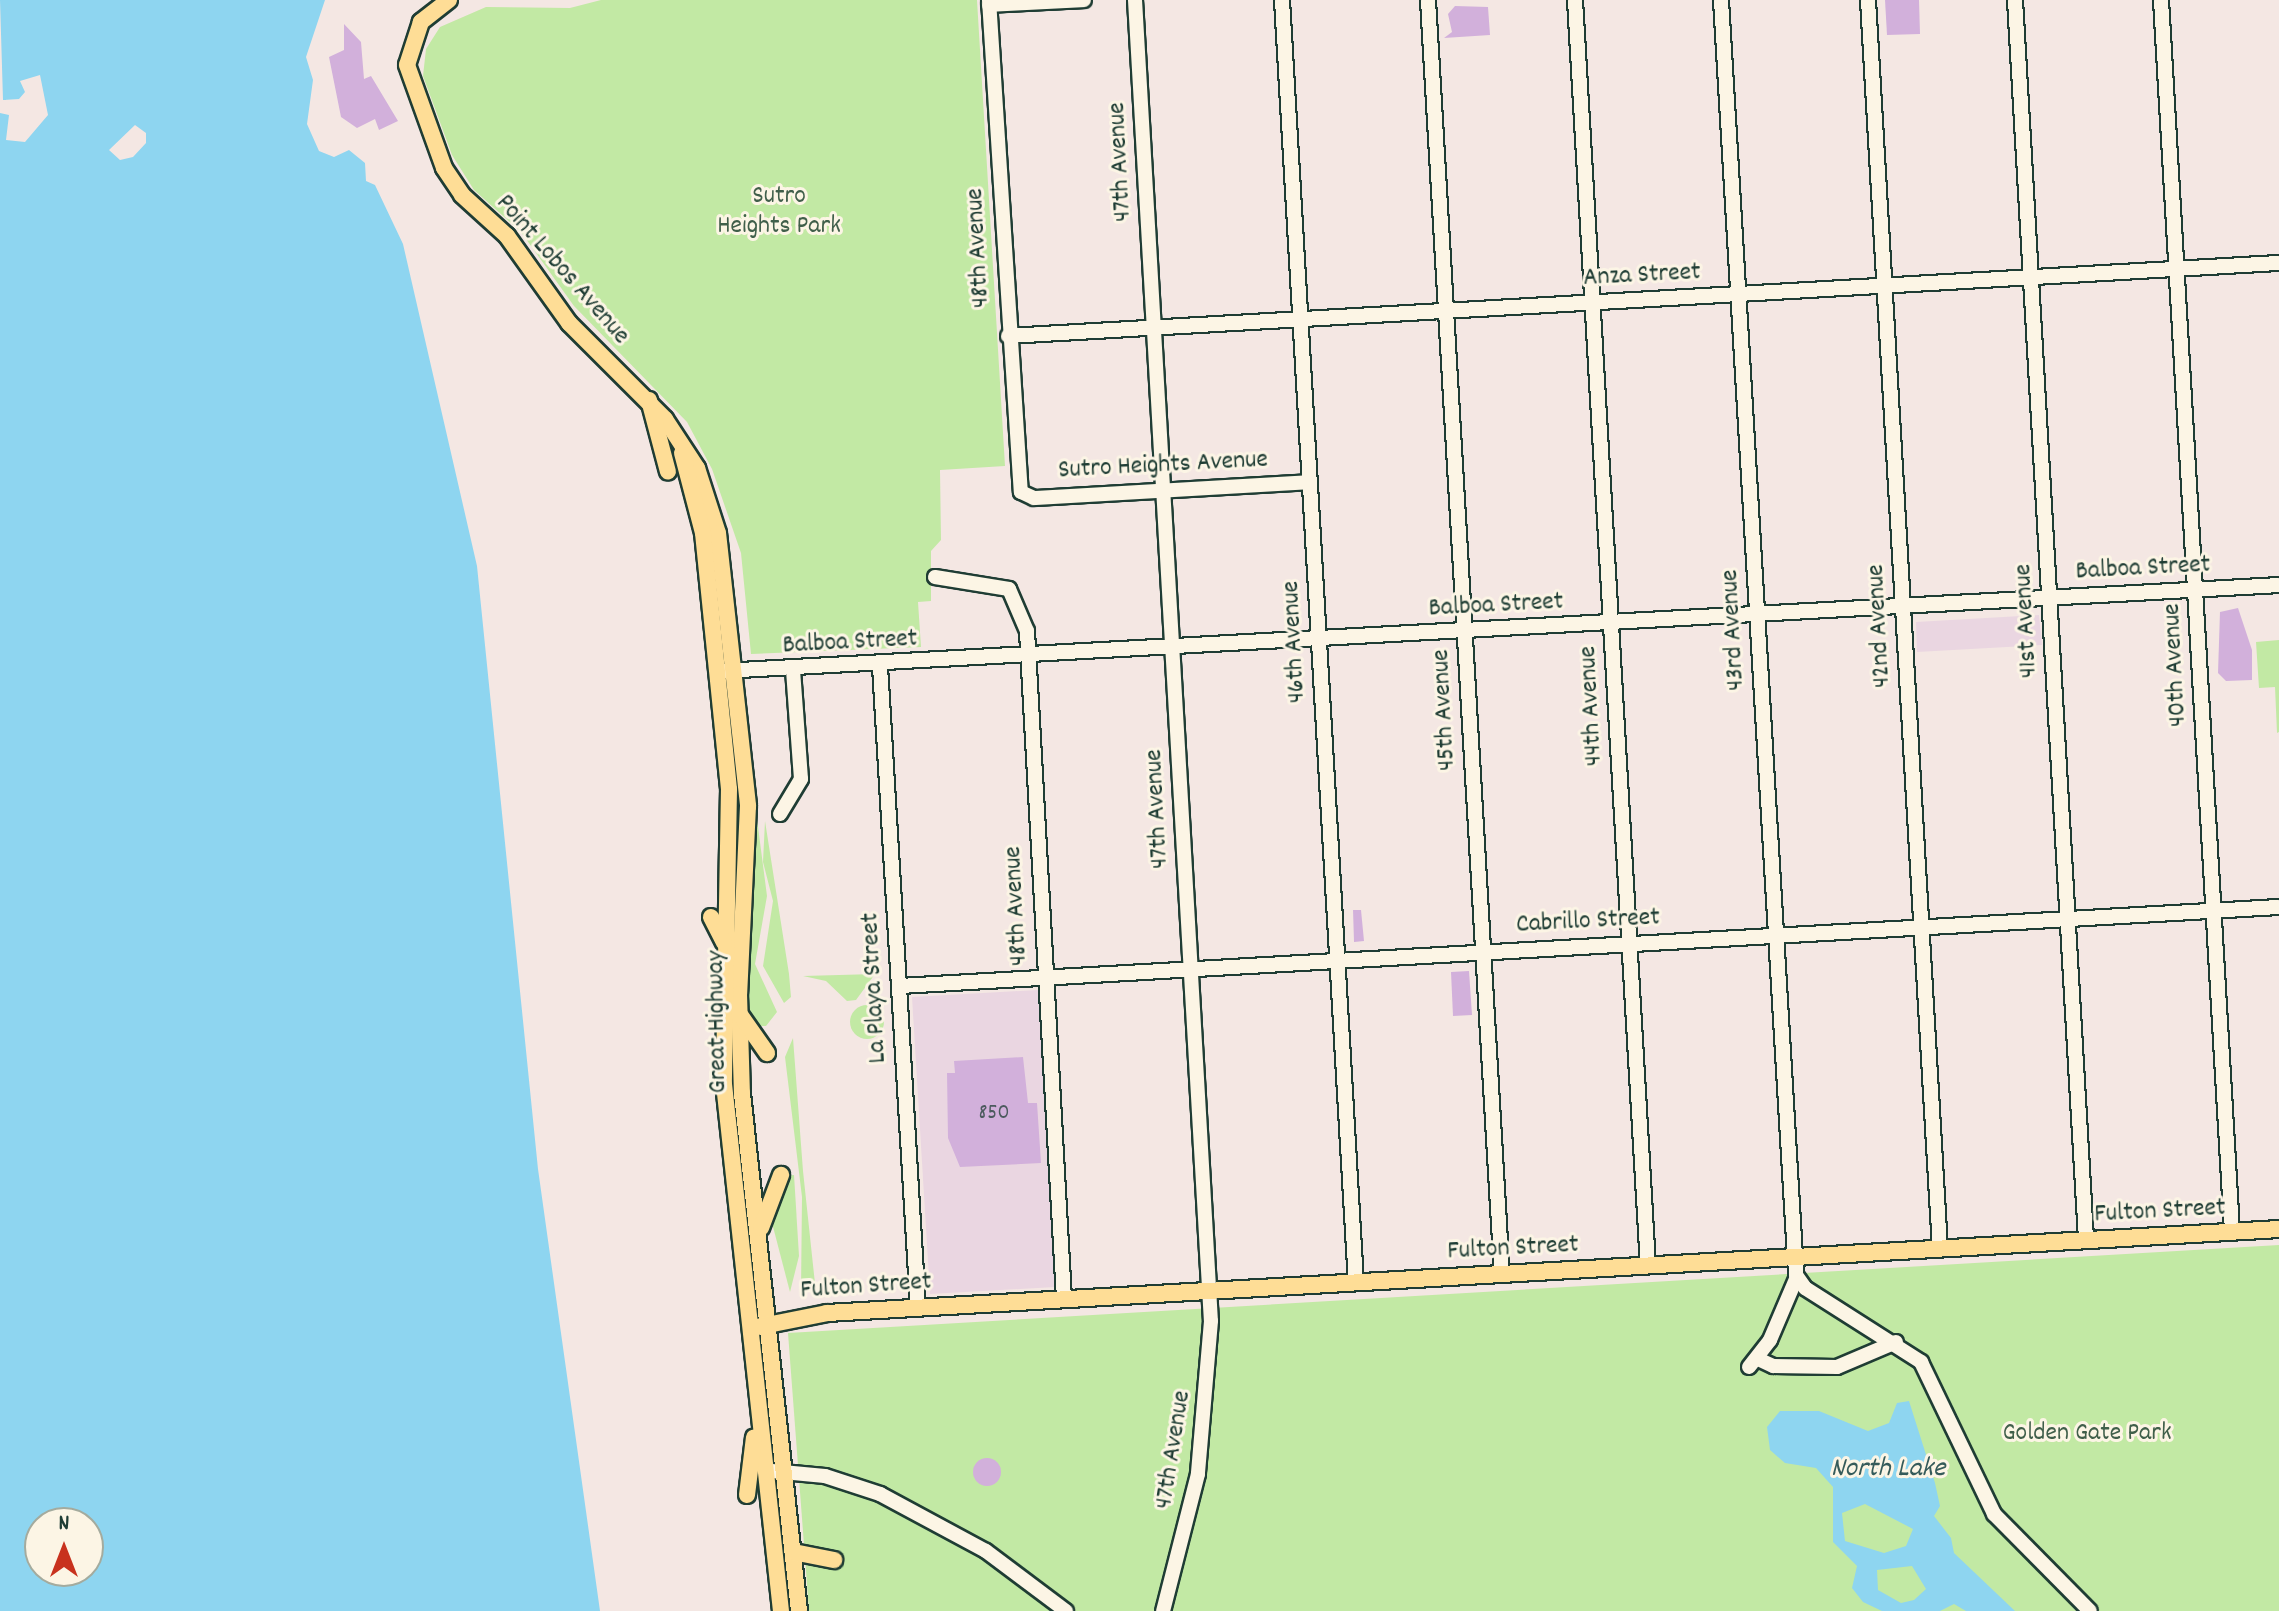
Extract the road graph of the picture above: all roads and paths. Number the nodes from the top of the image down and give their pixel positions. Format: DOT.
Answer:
graph roads {
  1 [pos="449,0"];
  2 [pos="1084,0"];
  3 [pos="1135,0"];
  4 [pos="1282,0"];
  5 [pos="1428,0"];
  6 [pos="1575,0"];
  7 [pos="1721,0"];
  8 [pos="1868,0"];
  9 [pos="2015,0"];
  10 [pos="2161,0"];
  11 [pos="989,3"];
  12 [pos="2279,263"];
  13 [pos="2177,269"];
  14 [pos="2031,278"];
  15 [pos="1885,286"];
  16 [pos="1738,294"];
  17 [pos="1592,303"];
  18 [pos="1446,311"];
  19 [pos="1300,319"];
  20 [pos="1154,328"];
  21 [pos="1008,336"];
  22 [pos="649,400"];
  23 [pos="678,440"];
  24 [pos="668,472"];
  25 [pos="1310,482"];
  26 [pos="1164,490"];
  27 [pos="1021,492"];
  28 [pos="935,577"];
  29 [pos="2279,585"];
  30 [pos="2195,590"];
  31 [pos="2049,598"];
  32 [pos="1903,607"];
  33 [pos="1757,615"];
  34 [pos="1611,623"];
  35 [pos="1465,632"];
  36 [pos="1319,640"];
  37 [pos="1173,649"];
  38 [pos="1027,657"];
  39 [pos="880,666"];
  40 [pos="717,671"];
  41 [pos="734,671"];
  42 [pos="793,671"];
  43 [pos="780,814"];
  44 [pos="2279,907"];
  45 [pos="2214,911"];
  46 [pos="711,917"];
  47 [pos="2068,919"];
  48 [pos="1921,927"];
  49 [pos="1776,936"];
  50 [pos="724,943"];
  51 [pos="1629,944"];
  52 [pos="1483,953"];
  53 [pos="1337,961"];
  54 [pos="1191,969"];
  55 [pos="1045,978"];
  56 [pos="900,986"];
  57 [pos="739,1013"];
  58 [pos="767,1053"];
  59 [pos="781,1175"];
  60 [pos="2279,1229"];
  61 [pos="760,1230"];
  62 [pos="2232,1231"];
  63 [pos="2086,1240"];
  64 [pos="1940,1248"];
  65 [pos="1794,1257"];
  66 [pos="1648,1265"];
  67 [pos="1502,1274"];
  68 [pos="1796,1279"];
  69 [pos="1356,1282"];
  70 [pos="1210,1290"];
  71 [pos="1064,1299"];
  72 [pos="918,1307"];
  73 [pos="772,1321"];
  74 [pos="752,1328"];
  75 [pos="1896,1342"];
  76 [pos="758,1396"];
  77 [pos="765,1470"];
  78 [pos="785,1471"];
  79 [pos="747,1495"];
  80 [pos="793,1552"];
  81 [pos="834,1560"];
  82 [pos="777,1581"];
  83 [pos="781,1611"];
  84 [pos="799,1611"];
  85 [pos="1066,1611"];
  86 [pos="1163,1611"];
  87 [pos="2090,1611"];
  1 -- 22 [label="main road, Point Lobos Avenue"];
  2 -- 11 [label="street"];
  3 -- 20 [label="street, 47th Avenue"];
  4 -- 19 [label="street, 46th Avenue"];
  5 -- 18 [label="street, 45th Avenue"];
  6 -- 17 [label="street, 44th Avenue"];
  7 -- 16 [label="street, 43rd Avenue"];
  8 -- 15 [label="street, 42nd Avenue"];
  9 -- 14 [label="street, 41st Avenue"];
  10 -- 13 [label="street, 40th Avenue"];
  11 -- 21 [label="street, 48th Avenue"];
  12 -- 13 [label="street, Anza Street"];
  13 -- 14 [label="street, Anza Street"];
  13 -- 30 [label="street, 40th Avenue"];
  14 -- 15 [label="street, Anza Street"];
  14 -- 31 [label="street, 41st Avenue"];
  15 -- 16 [label="street, Anza Street"];
  15 -- 32 [label="street, 42nd Avenue"];
  16 -- 17 [label="street, Anza Street"];
  16 -- 33 [label="street, 43rd Avenue"];
  17 -- 18 [label="street, Anza Street"];
  17 -- 34 [label="street, 44th Avenue"];
  18 -- 19 [label="street, Anza Street"];
  18 -- 35 [label="street, 45th Avenue"];
  19 -- 20 [label="street, Anza Street"];
  19 -- 25 [label="street, 46th Avenue"];
  20 -- 21 [label="street, Anza Street"];
  20 -- 26 [label="street, 47th Avenue"];
  21 -- 27 [label="street, 48th Avenue"];
  22 -- 23 [label="main road, Great Highway"];
  22 -- 24 [label="main road"];
  23 -- 40 [label="main road, Great Highway"];
  23 -- 41 [label="main road, Great Highway"];
  25 -- 26 [label="street, Sutro Heights Avenue"];
  25 -- 36 [label="street, 46th Avenue"];
  26 -- 27 [label="street, Sutro Heights Avenue"];
  26 -- 37 [label="street, 47th Avenue"];
  28 -- 38 [label="street, 48th Avenue"];
  29 -- 30 [label="street, Balboa Street"];
  30 -- 31 [label="street, Balboa Street"];
  30 -- 45 [label="street, 40th Avenue"];
  31 -- 32 [label="street, Balboa Street"];
  31 -- 47 [label="street, 41st Avenue"];
  32 -- 33 [label="street, Balboa Street"];
  32 -- 48 [label="street, 42nd Avenue"];
  33 -- 34 [label="street, Balboa Street"];
  33 -- 49 [label="street, 43rd Avenue"];
  34 -- 35 [label="street, Balboa Street"];
  34 -- 51 [label="street, 44th Avenue"];
  35 -- 36 [label="street, Balboa Street"];
  35 -- 52 [label="street, 45th Avenue"];
  36 -- 37 [label="street, Balboa Street"];
  36 -- 53 [label="street, 46th Avenue"];
  37 -- 38 [label="street, Balboa Street"];
  37 -- 54 [label="street, 47th Avenue"];
  38 -- 39 [label="street, Balboa Street"];
  38 -- 55 [label="street, 48th Avenue"];
  39 -- 42 [label="street, Balboa Street"];
  39 -- 56 [label="street, La Playa Street"];
  40 -- 41 [label="street, Balboa Street"];
  40 -- 50 [label="main road, Great Highway"];
  41 -- 42 [label="street, Balboa Street"];
  41 -- 57 [label="main road, Great Highway"];
  42 -- 43 [label="street"];
  44 -- 45 [label="street, Cabrillo Street"];
  45 -- 47 [label="street, Cabrillo Street"];
  45 -- 62 [label="street, 40th Avenue"];
  46 -- 50 [label="main road"];
  47 -- 48 [label="street, Cabrillo Street"];
  47 -- 63 [label="street, 41st Avenue"];
  48 -- 49 [label="street, Cabrillo Street"];
  48 -- 64 [label="street, 42nd Avenue"];
  49 -- 51 [label="street, Cabrillo Street"];
  49 -- 65 [label="street, 43rd Avenue"];
  50 -- 74 [label="main road, Great Highway"];
  51 -- 52 [label="street, Cabrillo Street"];
  51 -- 66 [label="street, 44th Avenue"];
  52 -- 53 [label="street, Cabrillo Street"];
  52 -- 67 [label="street, 45th Avenue"];
  53 -- 54 [label="street, Cabrillo Street"];
  53 -- 69 [label="street, 46th Avenue"];
  54 -- 55 [label="street, Cabrillo Street"];
  54 -- 70 [label="street, 47th Avenue"];
  55 -- 56 [label="street, Cabrillo Street"];
  55 -- 71 [label="street, 48th Avenue"];
  56 -- 72 [label="street, La Playa Street"];
  57 -- 58 [label="main road"];
  57 -- 61 [label="main road, Great Highway"];
  59 -- 61 [label="main road"];
  60 -- 62 [label="main road, Fulton Street"];
  61 -- 73 [label="main road, Great Highway"];
  62 -- 63 [label="main road, Fulton Street"];
  63 -- 64 [label="main road, Fulton Street"];
  64 -- 65 [label="main road, Fulton Street"];
  65 -- 66 [label="main road, Fulton Street"];
  65 -- 68 [label="street, 43rd Avenue"];
  66 -- 67 [label="main road, Fulton Street"];
  67 -- 69 [label="main road, Fulton Street"];
  68 -- 75 [label="street"];
  68 -- 75 [label="street"];
  69 -- 70 [label="main road, Fulton Street"];
  70 -- 71 [label="main road, Fulton Street"];
  70 -- 86 [label="street, 47th Avenue"];
  71 -- 72 [label="main road, Fulton Street"];
  72 -- 73 [label="main road, Fulton Street"];
  73 -- 74 [label="main road, Fulton Street"];
  73 -- 78 [label="main road, Great Highway"];
  74 -- 76 [label="main road, Great Highway"];
  75 -- 87 [label="street"];
  76 -- 77 [label="main road, Great Highway"];
  76 -- 79 [label="main road"];
  77 -- 78 [label="street"];
  77 -- 82 [label="main road, Great Highway"];
  78 -- 80 [label="main road, Great Highway"];
  78 -- 85 [label="street"];
  80 -- 81 [label="main road"];
  80 -- 82 [label="main road"];
  80 -- 84 [label="main road, Great Highway"];
  82 -- 83 [label="main road, Great Highway"];
}
